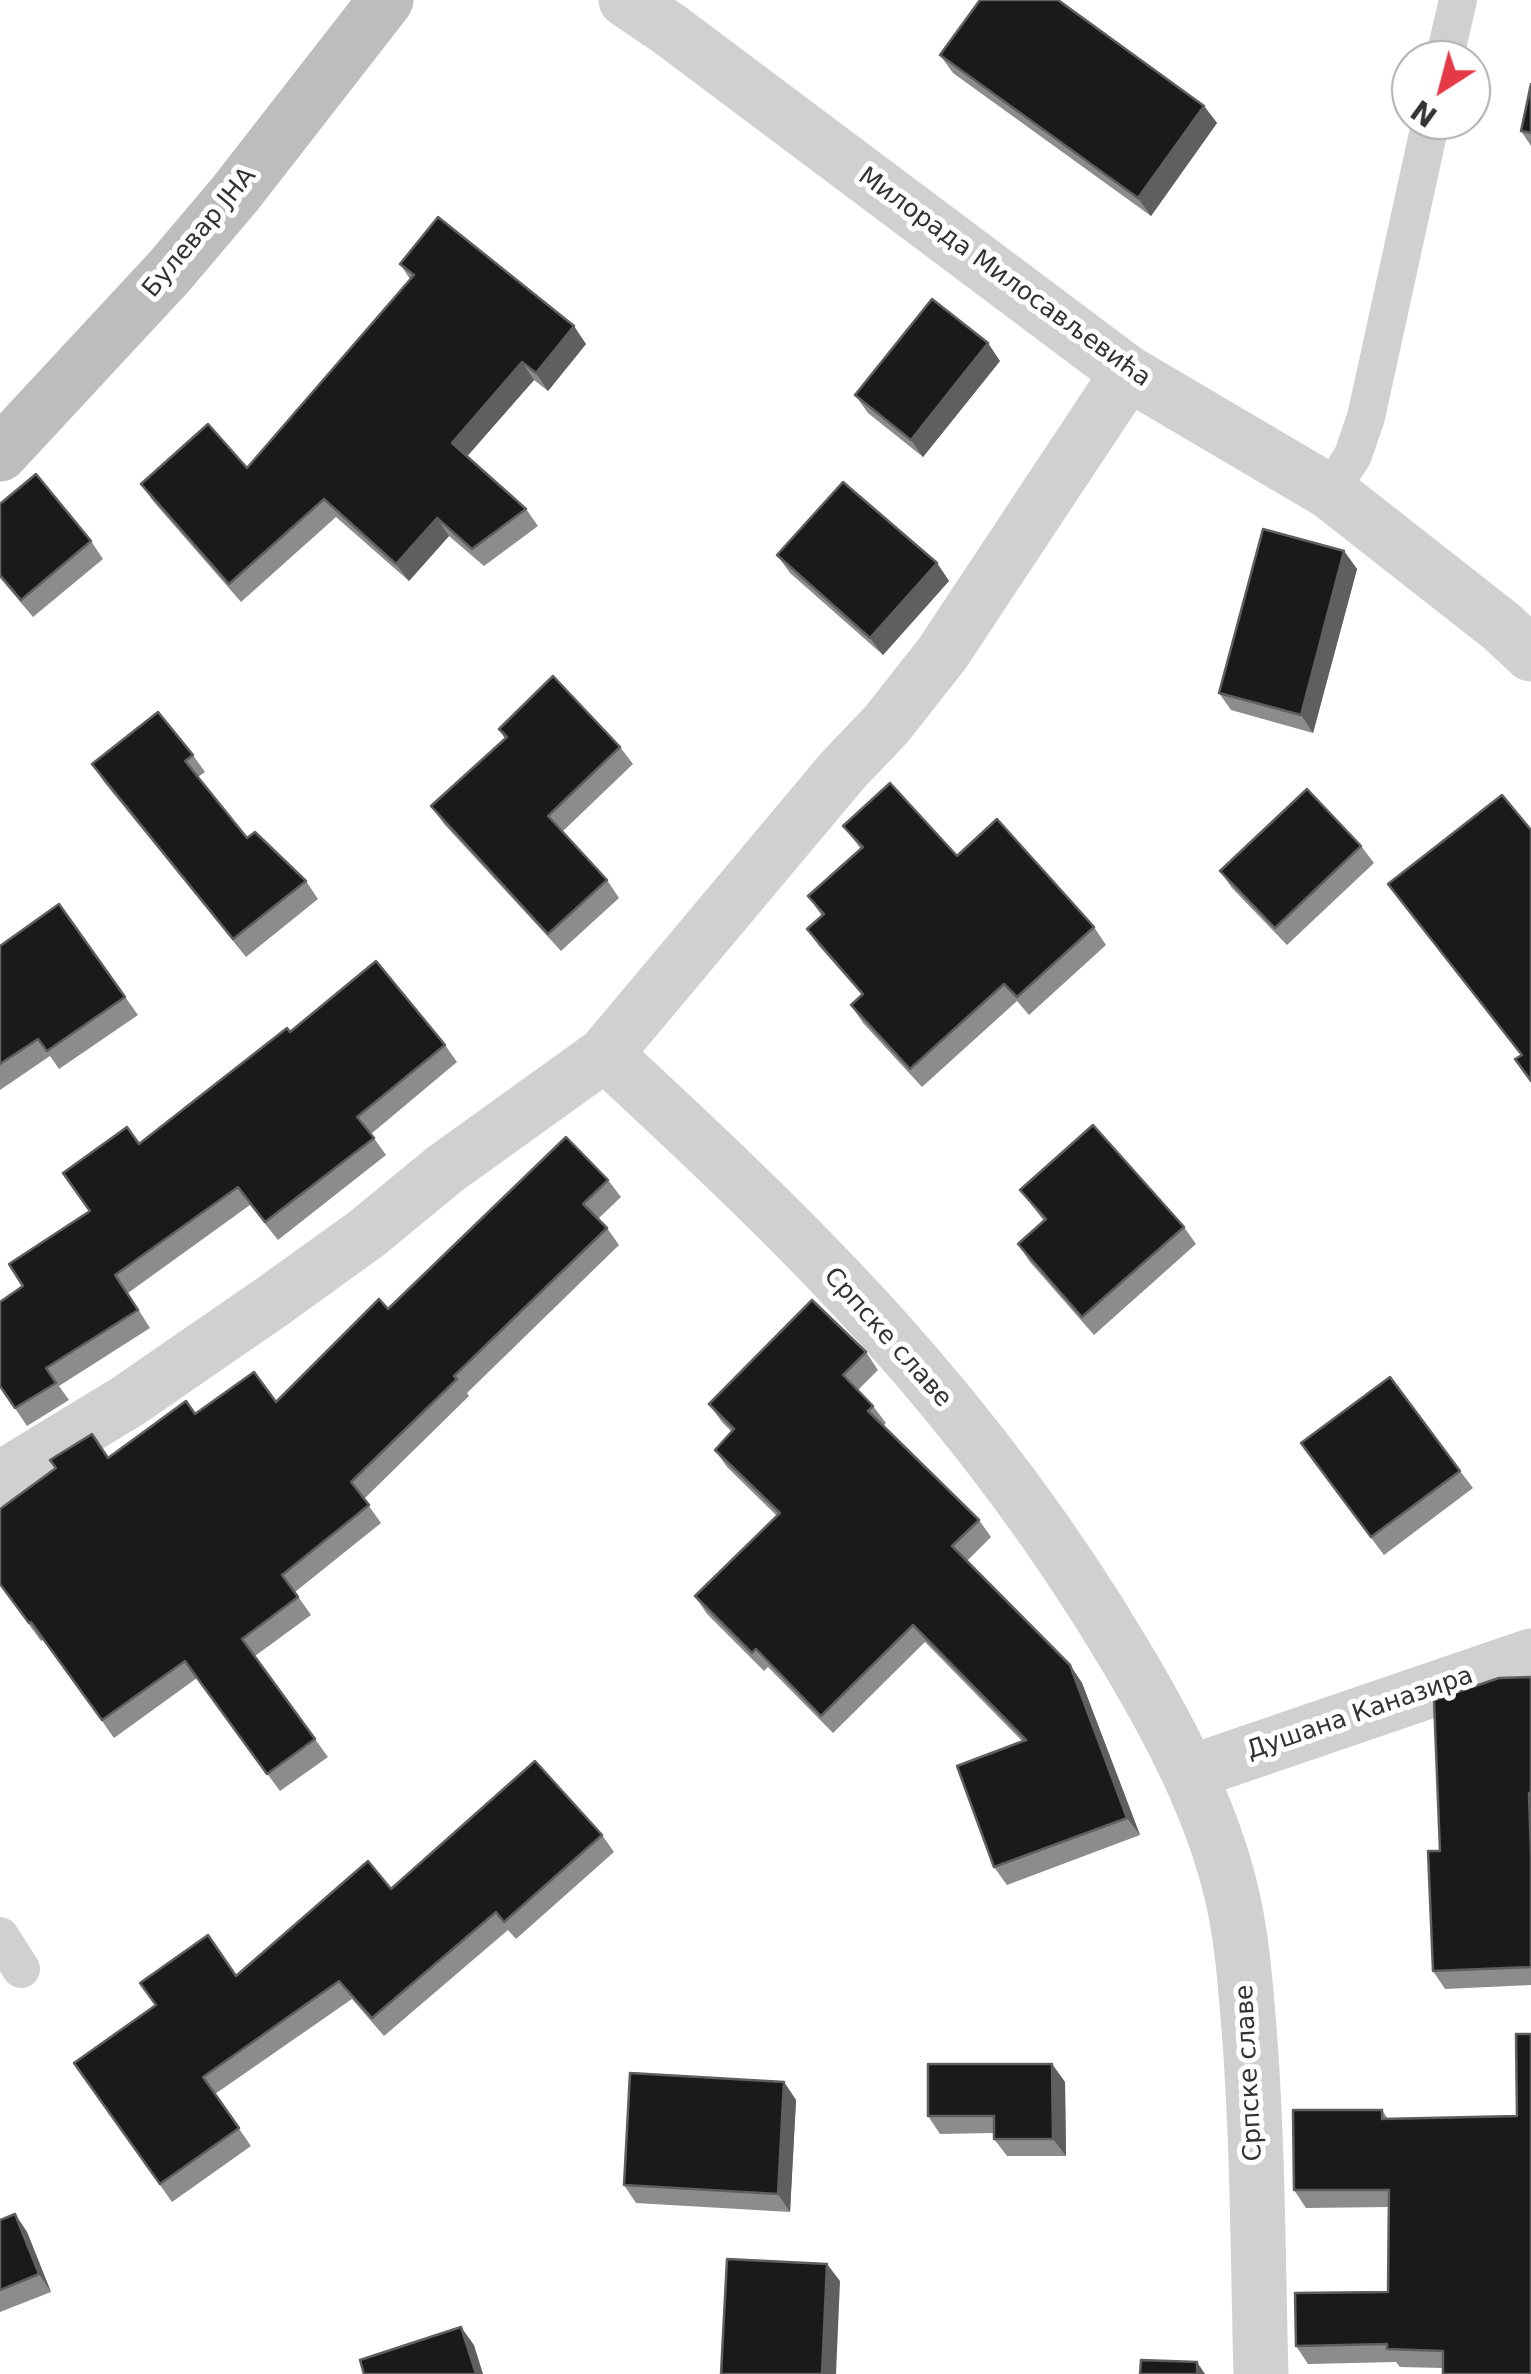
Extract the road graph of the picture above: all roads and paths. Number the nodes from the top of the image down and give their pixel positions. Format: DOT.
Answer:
graph roads {
  1 [pos="386,0"];
  2 [pos="626,0"];
  3 [pos="1458,0"];
  4 [pos="1449,40"];
  5 [pos="1427,140"];
  6 [pos="1128,373"];
  7 [pos="0,454"];
  8 [pos="1330,492"];
  9 [pos="1531,654"];
  10 [pos="606,1054"];
  11 [pos="0,1479"];
  12 [pos="1531,1656"];
  13 [pos="1188,1773"];
  14 [pos="0,1936"];
  15 [pos="21,1969"];
  16 [pos="1261,2374"];
  1 -- 7 [label="main road, Булевар ЈНА"];
  2 -- 6 [label="street, Милорада Милосављевића"];
  3 -- 4 [label="lane"];
  5 -- 8 [label="lane"];
  6 -- 8 [label="street, Милорада Милосављевића"];
  6 -- 10 [label="street"];
  8 -- 9 [label="street, Милорада Милосављевића"];
  10 -- 11 [label="street"];
  10 -- 13 [label="street, Српске славе"];
  12 -- 13 [label="street, Душана Каназира"];
  13 -- 16 [label="street, Српске славе"];
  14 -- 15 [label="lane"];
}
